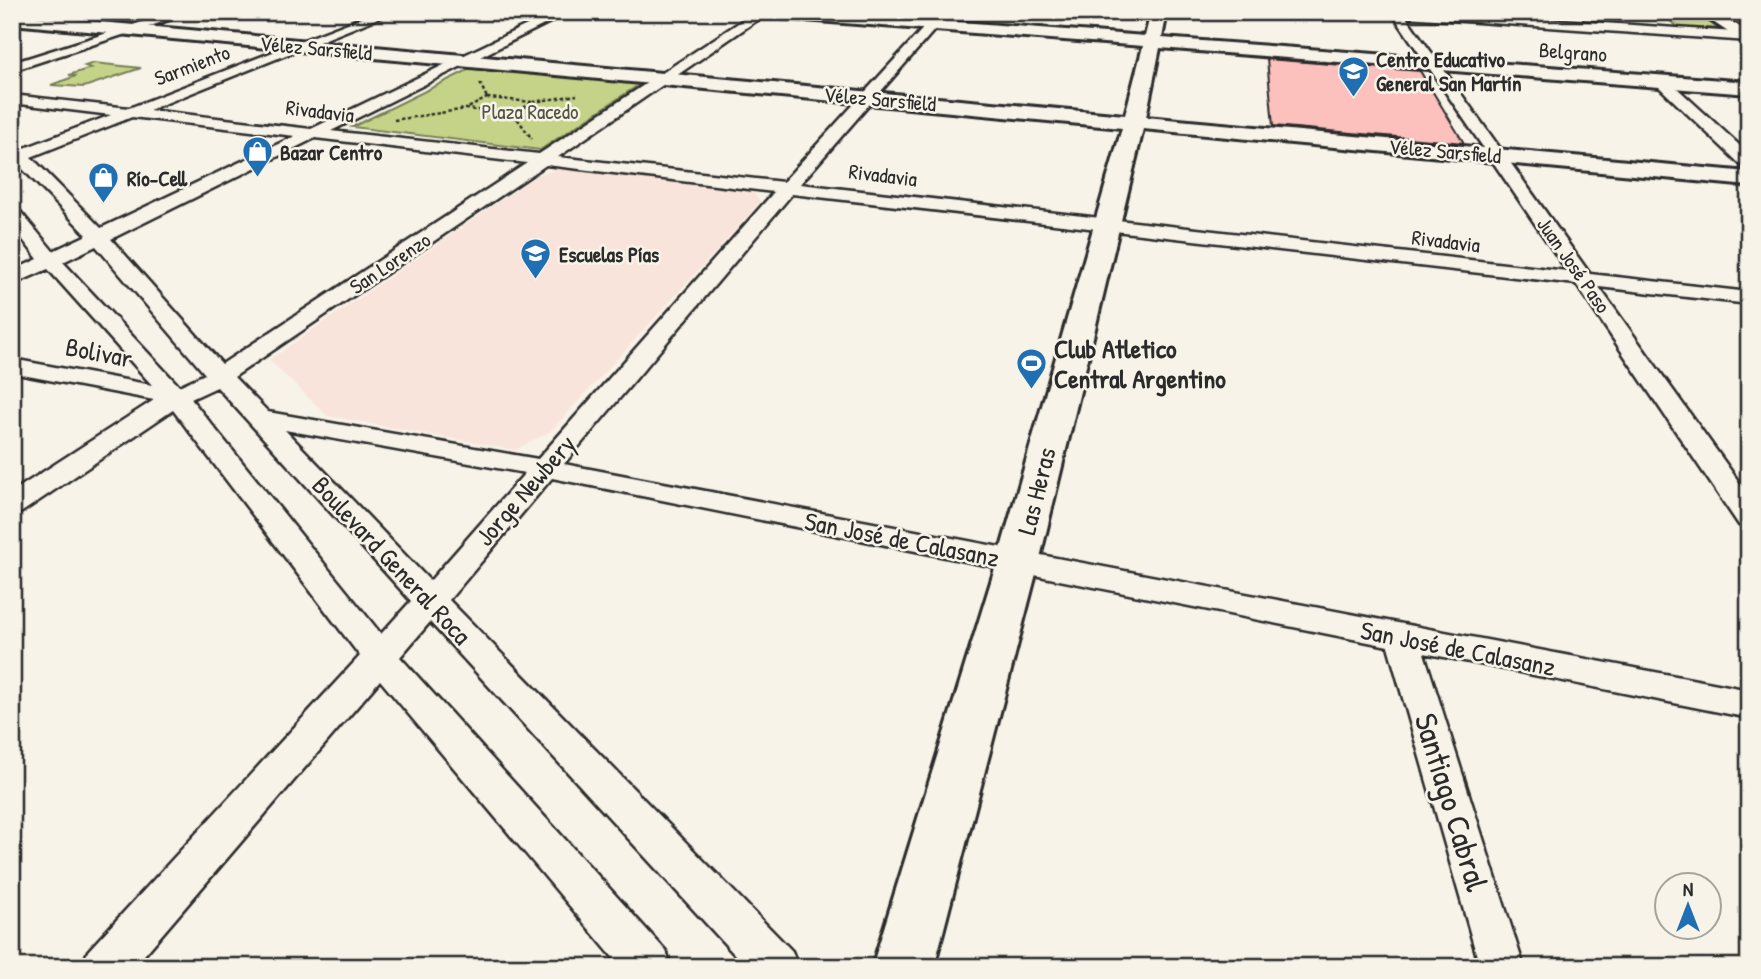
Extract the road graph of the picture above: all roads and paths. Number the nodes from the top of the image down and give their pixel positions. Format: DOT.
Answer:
graph roads {
  1 [pos="187,12"];
  2 [pos="387,12"];
  3 [pos="564,12"];
  4 [pos="764,12"];
  5 [pos="1390,12"];
  6 [pos="1706,12"];
  7 [pos="1397,13"];
  8 [pos="938,18"];
  9 [pos="12,19"];
  10 [pos="1155,27"];
  11 [pos="130,30"];
  12 [pos="1746,38"];
  13 [pos="300,46"];
  14 [pos="465,61"];
  15 [pos="1434,64"];
  16 [pos="12,67"];
  17 [pos="663,80"];
  18 [pos="1661,81"];
  19 [pos="1749,88"];
  20 [pos="487,98"];
  21 [pos="867,98"];
  22 [pos="12,99"];
  23 [pos="130,112"];
  24 [pos="1134,123"];
  25 [pos="317,133"];
  26 [pos="15,154"];
  27 [pos="1497,156"];
  28 [pos="546,159"];
  29 [pos="1749,163"];
  30 [pos="1749,179"];
  31 [pos="788,187"];
  32 [pos="12,214"];
  33 [pos="1105,225"];
  34 [pos="99,237"];
  35 [pos="50,260"];
  36 [pos="12,279"];
  37 [pos="1585,280"];
  38 [pos="1749,298"];
  39 [pos="12,366"];
  40 [pos="220,376"];
  41 [pos="176,397"];
  42 [pos="260,418"];
  43 [pos="543,468"];
  44 [pos="12,505"];
  45 [pos="1749,518"];
  46 [pos="1018,562"];
  47 [pos="430,601"];
  48 [pos="1402,637"];
  49 [pos="380,657"];
  50 [pos="1749,704"];
  51 [pos="104,967"];
  52 [pos="650,967"];
  53 [pos="776,967"];
  54 [pos="903,967"];
  55 [pos="1502,967"];
  1 -- 11 [label="street"];
  2 -- 13 [label="street, Sarmiento"];
  3 -- 14 [label="street"];
  4 -- 8 [label="main road, Belgrano"];
  4 -- 17 [label="street, San Lorenzo"];
  5 -- 7 [label="street"];
  6 -- 12 [label="main road"];
  7 -- 12 [label="street"];
  7 -- 15 [label="street, Juan José Paso"];
  8 -- 10 [label="main road, Belgrano"];
  8 -- 21 [label="street, Jorge Newbery"];
  9 -- 11 [label="main road, Vélez Sarsfield"];
  10 -- 15 [label="main road, Belgrano"];
  10 -- 24 [label="main road, Las Heras"];
  11 -- 13 [label="main road, Vélez Sarsfield"];
  11 -- 16 [label="street"];
  13 -- 14 [label="main road, Vélez Sarsfield"];
  13 -- 23 [label="street, Sarmiento"];
  14 -- 17 [label="main road, Vélez Sarsfield"];
  14 -- 25 [label="street"];
  15 -- 18 [label="main road, Belgrano"];
  15 -- 27 [label="street, Juan José Paso"];
  17 -- 21 [label="main road, Vélez Sarsfield"];
  17 -- 28 [label="street, San Lorenzo"];
  18 -- 19 [label="main road, Belgrano"];
  18 -- 29 [label="street"];
  20 -- 20 [label="path"];
  21 -- 24 [label="main road, Vélez Sarsfield"];
  21 -- 31 [label="street, Jorge Newbery"];
  22 -- 23 [label="street, Rivadavia"];
  23 -- 25 [label="street, Rivadavia"];
  23 -- 26 [label="street, Sarmiento"];
  24 -- 27 [label="main road, Vélez Sarsfield"];
  24 -- 33 [label="main road, Las Heras"];
  25 -- 28 [label="street, Rivadavia"];
  25 -- 34 [label="street"];
  26 -- 34 [label="street, Boulevard General Roca"];
  27 -- 30 [label="main road, Vélez Sarsfield"];
  27 -- 37 [label="street, Juan José Paso"];
  28 -- 31 [label="street, Rivadavia"];
  28 -- 40 [label="street, San Lorenzo"];
  31 -- 33 [label="street, Rivadavia"];
  31 -- 43 [label="street, Jorge Newbery"];
  32 -- 35 [label="street"];
  33 -- 37 [label="street, Rivadavia"];
  33 -- 46 [label="main road, Las Heras"];
  34 -- 35 [label="street"];
  34 -- 40 [label="street, Boulevard General Roca"];
  35 -- 36 [label="street"];
  35 -- 41 [label="street"];
  37 -- 38 [label="street, Rivadavia"];
  37 -- 45 [label="street, Juan José Paso"];
  39 -- 41 [label="street, Bolivar"];
  40 -- 41 [label="street, San Lorenzo"];
  40 -- 42 [label="street, Boulevard General Roca"];
  41 -- 44 [label="street, San Lorenzo"];
  41 -- 49 [label="street"];
  42 -- 43 [label="street, San José de Calasanz"];
  42 -- 47 [label="street, Boulevard General Roca"];
  43 -- 46 [label="street, San José de Calasanz"];
  43 -- 47 [label="street, Jorge Newbery"];
  46 -- 48 [label="street, San José de Calasanz"];
  46 -- 54 [label="main road, Las Heras"];
  47 -- 49 [label="street, Jorge Newbery"];
  47 -- 53 [label="street, Boulevard General Roca"];
  48 -- 50 [label="street, San José de Calasanz"];
  48 -- 55 [label="street, Santiago Cabral"];
  49 -- 51 [label="street, Jorge Newbery"];
  49 -- 52 [label="street"];
}
